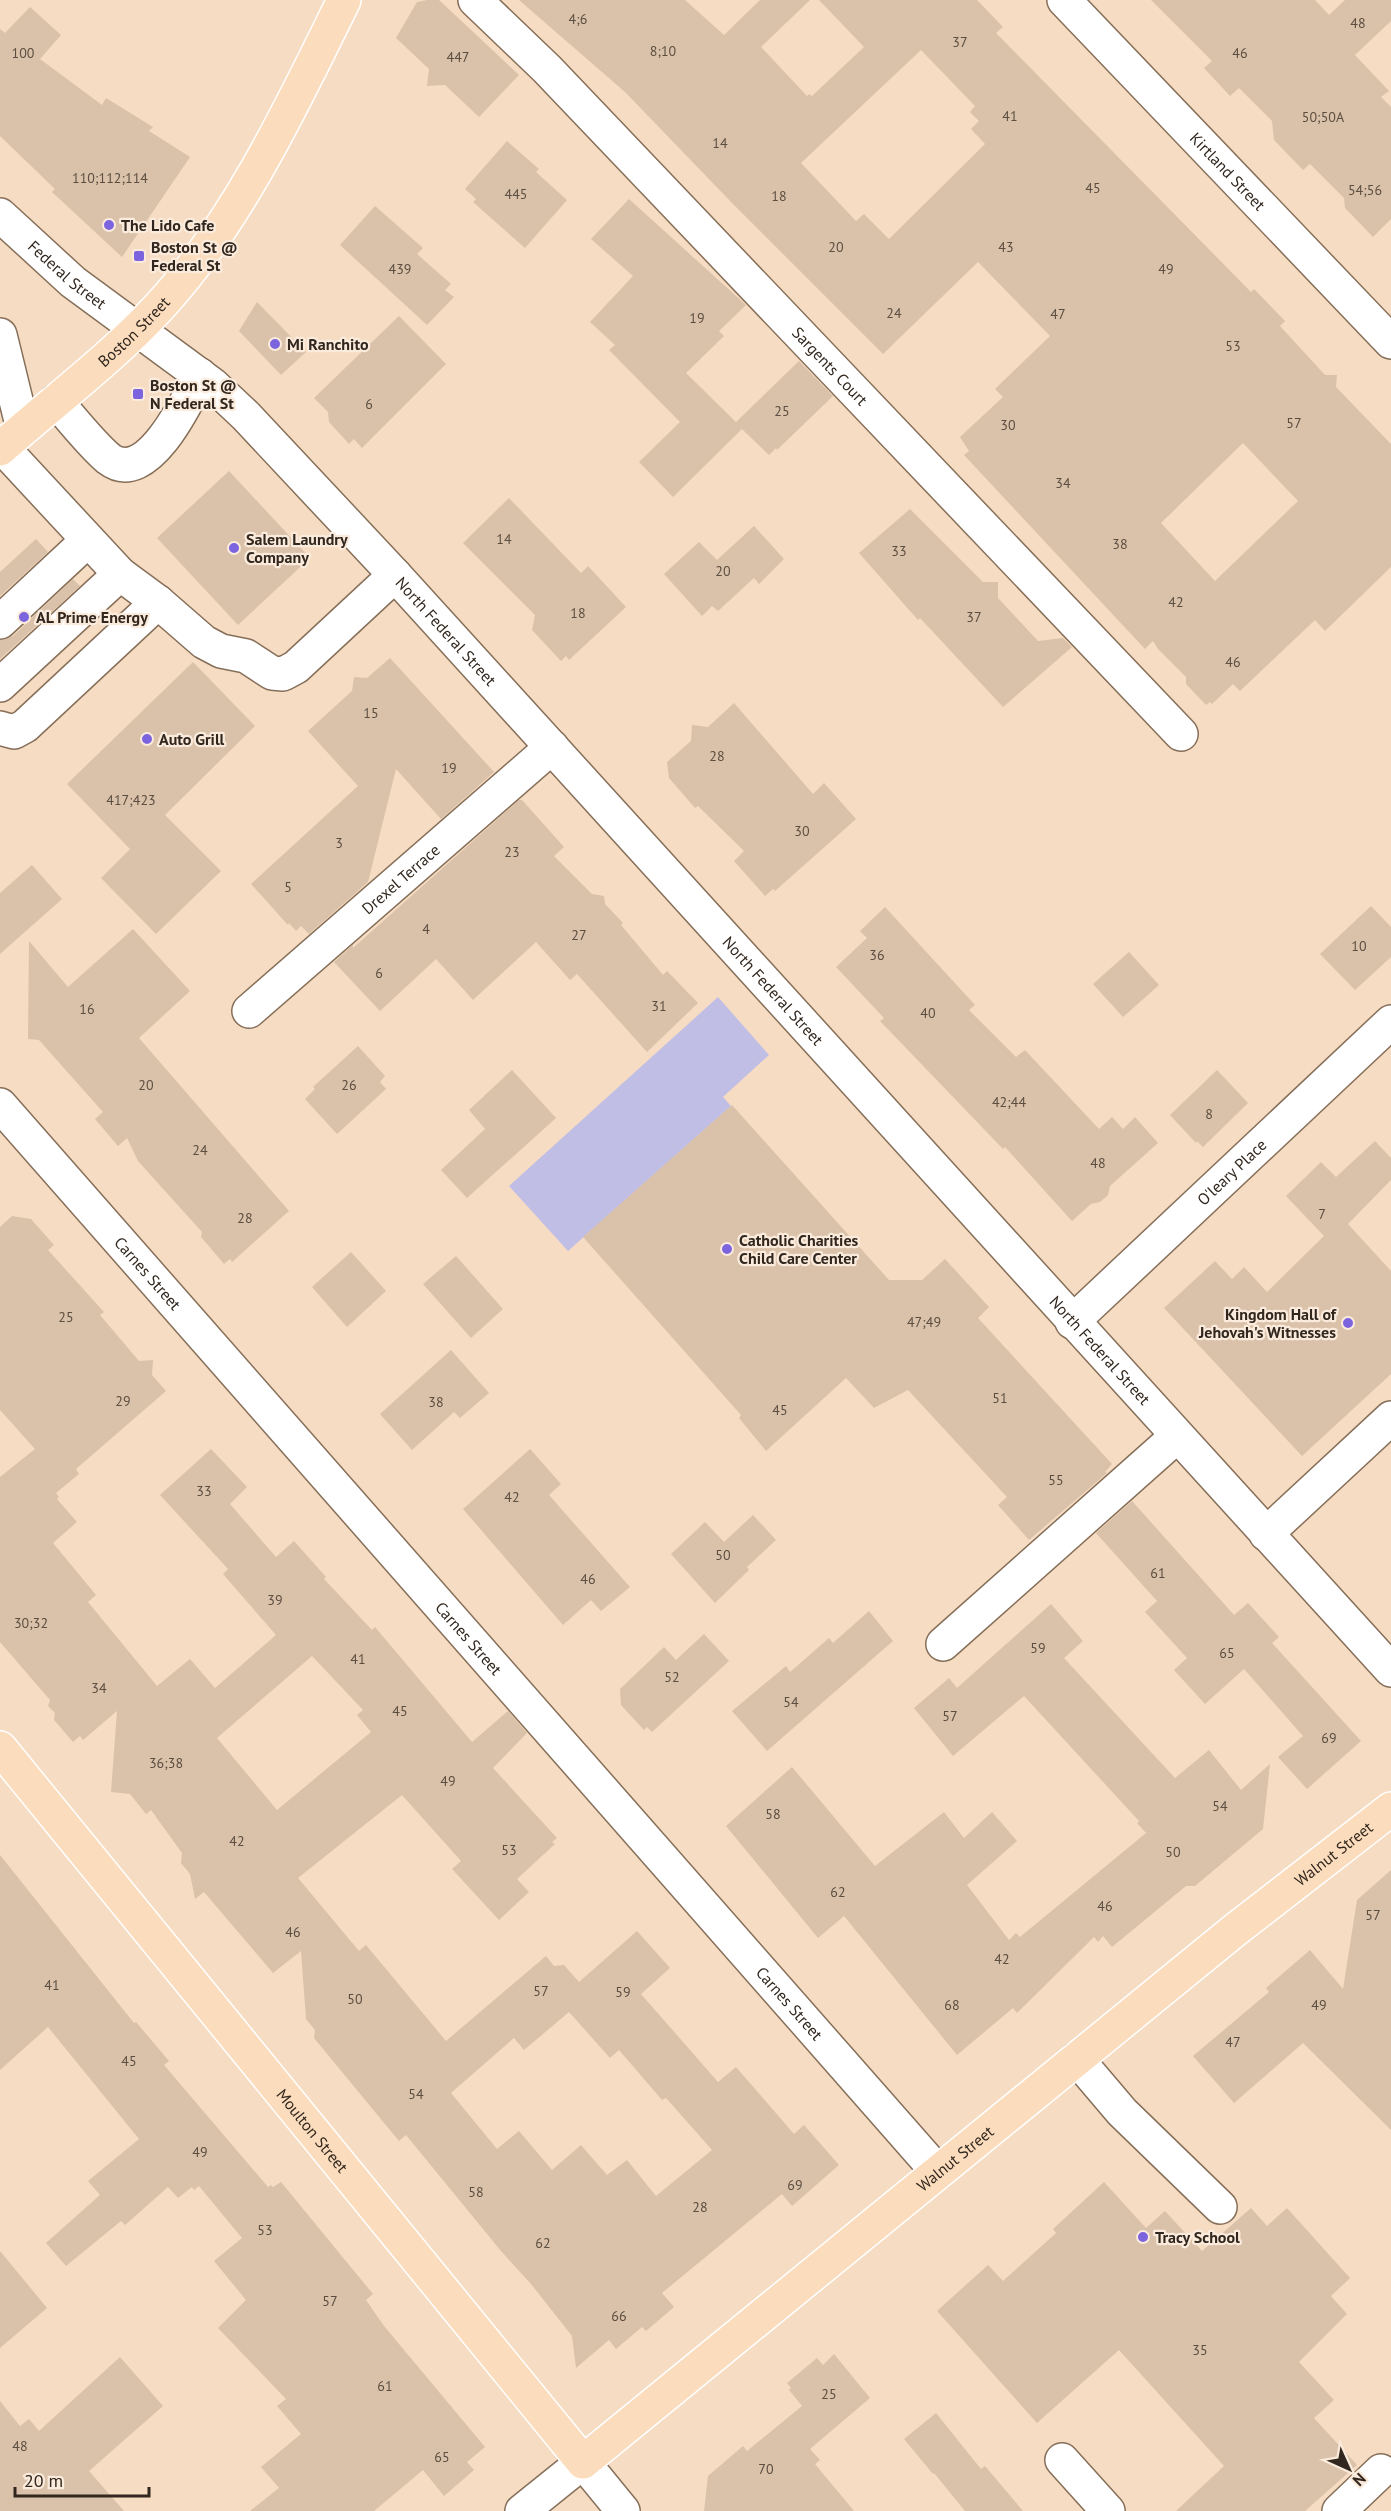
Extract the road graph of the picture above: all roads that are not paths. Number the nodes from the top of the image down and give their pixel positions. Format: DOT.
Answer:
graph roads {
  1 [pos="344,0"];
  2 [pos="475,0"];
  3 [pos="1064,0"];
  4 [pos="0,215"];
  5 [pos="139,328"];
  6 [pos="0,336"];
  7 [pos="1391,342"];
  8 [pos="200,375"];
  9 [pos="56,401"];
  10 [pos="8,442"];
  11 [pos="96,548"];
  12 [pos="395,575"];
  13 [pos="0,590"];
  14 [pos="158,602"];
  15 [pos="0,622"];
  16 [pos="0,654"];
  17 [pos="0,685"];
  18 [pos="0,728"];
  19 [pos="1181,734"];
  20 [pos="552,747"];
  21 [pos="249,1011"];
  22 [pos="1391,1022"];
  23 [pos="0,1106"];
  24 [pos="1072,1322"];
  25 [pos="1391,1418"];
  26 [pos="1177,1436"];
  27 [pos="1266,1534"];
  28 [pos="944,1644"];
  29 [pos="1391,1670"];
  30 [pos="0,1748"];
  31 [pos="1391,1809"];
  32 [pos="1077,2059"];
  33 [pos="937,2171"];
  34 [pos="1220,2207"];
  35 [pos="1062,2460"];
  36 [pos="583,2462"];
  37 [pos="1381,2471"];
  38 [pos="522,2511"];
  39 [pos="623,2511"];
  40 [pos="1108,2511"];
  41 [pos="1339,2511"];
  1 -- 5 [label="main road, Boston Street"];
  2 -- 19 [label="street, Sargents Court"];
  3 -- 7 [label="street, Kirtland Street"];
  4 -- 5 [label="street, Federal Street"];
  5 -- 8 [label="street, North Federal Street"];
  5 -- 9 [label="main road, Boston Street"];
  6 -- 10 [label="street"];
  8 -- 9 [label="street"];
  8 -- 12 [label="street, North Federal Street"];
  9 -- 10 [label="main road, Boston Street"];
  10 -- 11 [label="street"];
  11 -- 13 [label="street"];
  11 -- 14 [label="street"];
  11 -- 15 [label="street"];
  11 -- 16 [label="street"];
  11 -- 17 [label="street"];
  12 -- 14 [label="street"];
  12 -- 20 [label="street, North Federal Street"];
  14 -- 18 [label="street"];
  20 -- 21 [label="street, Drexel Terrace"];
  20 -- 24 [label="street, North Federal Street"];
  22 -- 24 [label="street, O'leary Place"];
  23 -- 33 [label="street, Carnes Street"];
  24 -- 26 [label="street, North Federal Street"];
  25 -- 27 [label="street"];
  26 -- 27 [label="street, North Federal Street"];
  26 -- 28 [label="street"];
  27 -- 29 [label="street, North Federal Street"];
  30 -- 36 [label="main road, Moulton Street"];
  31 -- 32 [label="main road, Walnut Street"];
  32 -- 33 [label="main road, Walnut Street"];
  32 -- 34 [label="street"];
  33 -- 36 [label="main road, Walnut Street"];
  35 -- 40 [label="street"];
  36 -- 38 [label="street, Walnut Street"];
  36 -- 39 [label="street, Moulton Street"];
  37 -- 41 [label="street"];
}
